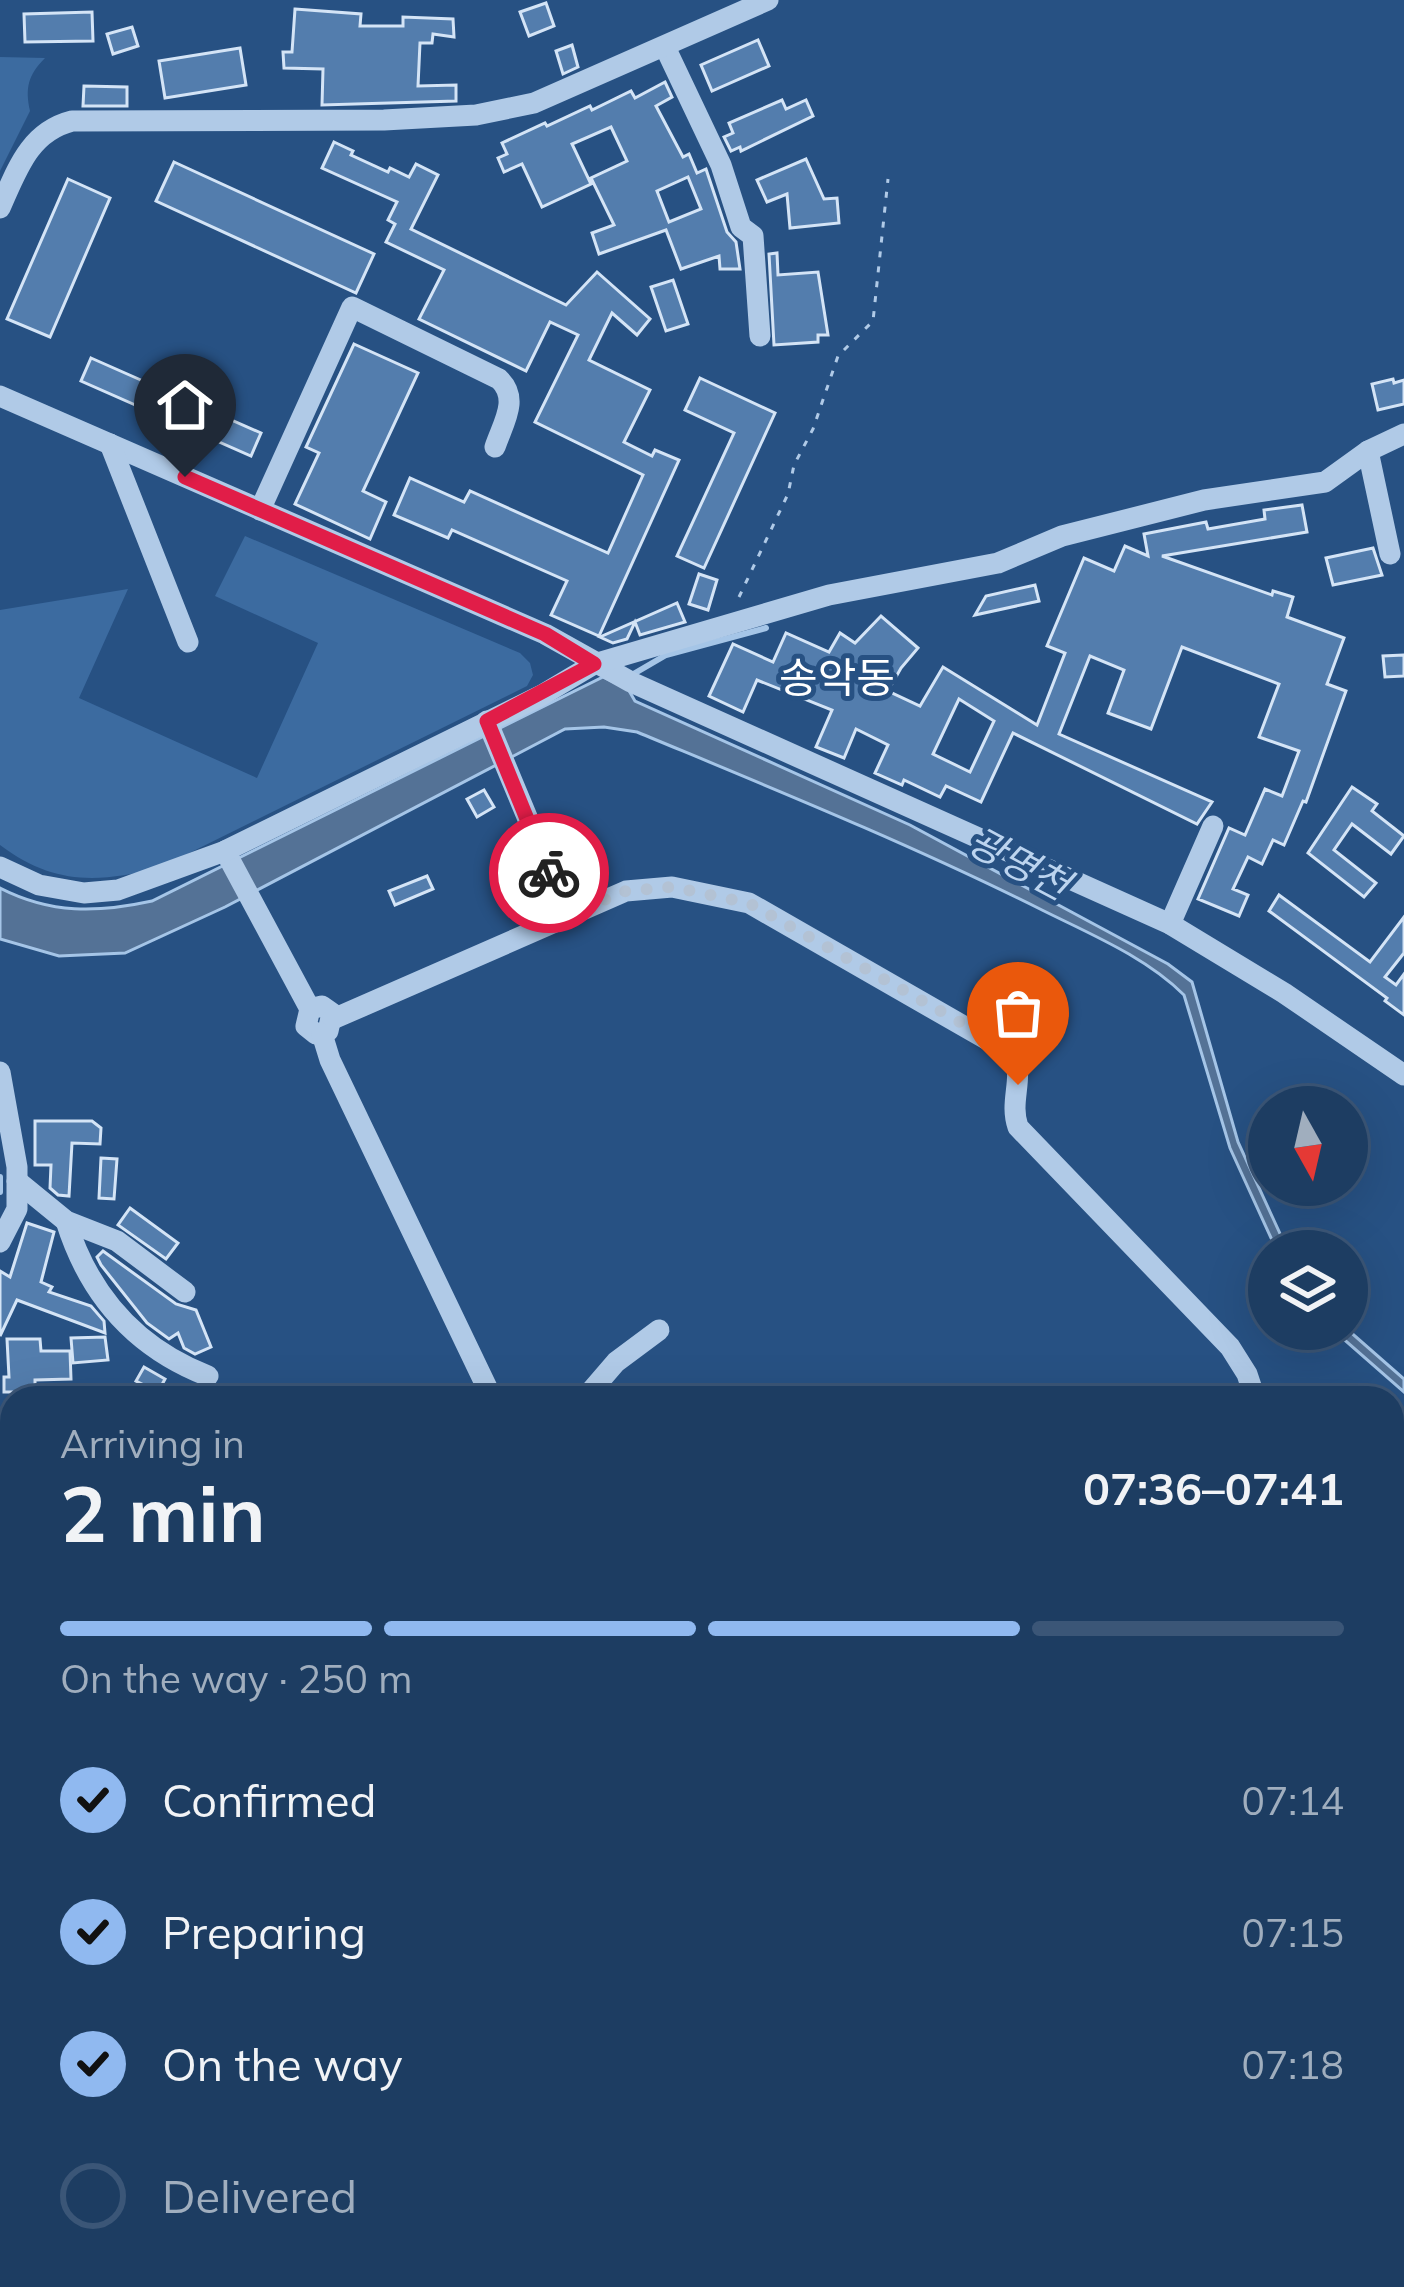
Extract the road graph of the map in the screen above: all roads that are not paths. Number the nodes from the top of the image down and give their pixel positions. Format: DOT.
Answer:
graph roads {
  1 [pos="768,0"];
  2 [pos="665,46"];
  3 [pos="0,208"];
  4 [pos="760,336"];
  5 [pos="0,396"];
  6 [pos="1404,434"];
  7 [pos="110,445"];
  8 [pos="495,447"];
  9 [pos="1368,451"];
  10 [pos="260,510"];
  11 [pos="1390,554"];
  12 [pos="188,642"];
  13 [pos="612,672"];
  14 [pos="488,727"];
  15 [pos="1213,826"];
  16 [pos="228,858"];
  17 [pos="0,867"];
  18 [pos="568,915"];
  19 [pos="1170,924"];
  20 [pos="328,1026"];
  21 [pos="0,1072"];
  22 [pos="1404,1075"];
  23 [pos="16,1181"];
  24 [pos="66,1221"];
  25 [pos="0,1242"];
  26 [pos="185,1292"];
  27 [pos="659,1330"];
  28 [pos="208,1376"];
  29 [pos="486,1386"];
  30 [pos="596,1386"];
  31 [pos="1251,1386"];
  1 -- 2 [label="street"];
  2 -- 3 [label="street"];
  2 -- 4 [label="street"];
  5 -- 7 [label="street"];
  6 -- 9 [label="street"];
  7 -- 10 [label="street"];
  7 -- 12 [label="street"];
  8 -- 10 [label="street"];
  9 -- 11 [label="street"];
  9 -- 13 [label="street"];
  10 -- 13 [label="street"];
  13 -- 14 [label="street"];
  13 -- 19 [label="street"];
  14 -- 16 [label="street"];
  14 -- 18 [label="street"];
  15 -- 19 [label="street"];
  16 -- 17 [label="street"];
  16 -- 20 [label="street"];
  18 -- 20 [label="street"];
  18 -- 31 [label="street"];
  19 -- 22 [label="street"];
  20 -- 29 [label="street"];
  21 -- 23 [label="street"];
  23 -- 24 [label="street"];
  23 -- 25 [label="street"];
  24 -- 26 [label="street"];
  24 -- 28 [label="street"];
  27 -- 30 [label="street"];
}
